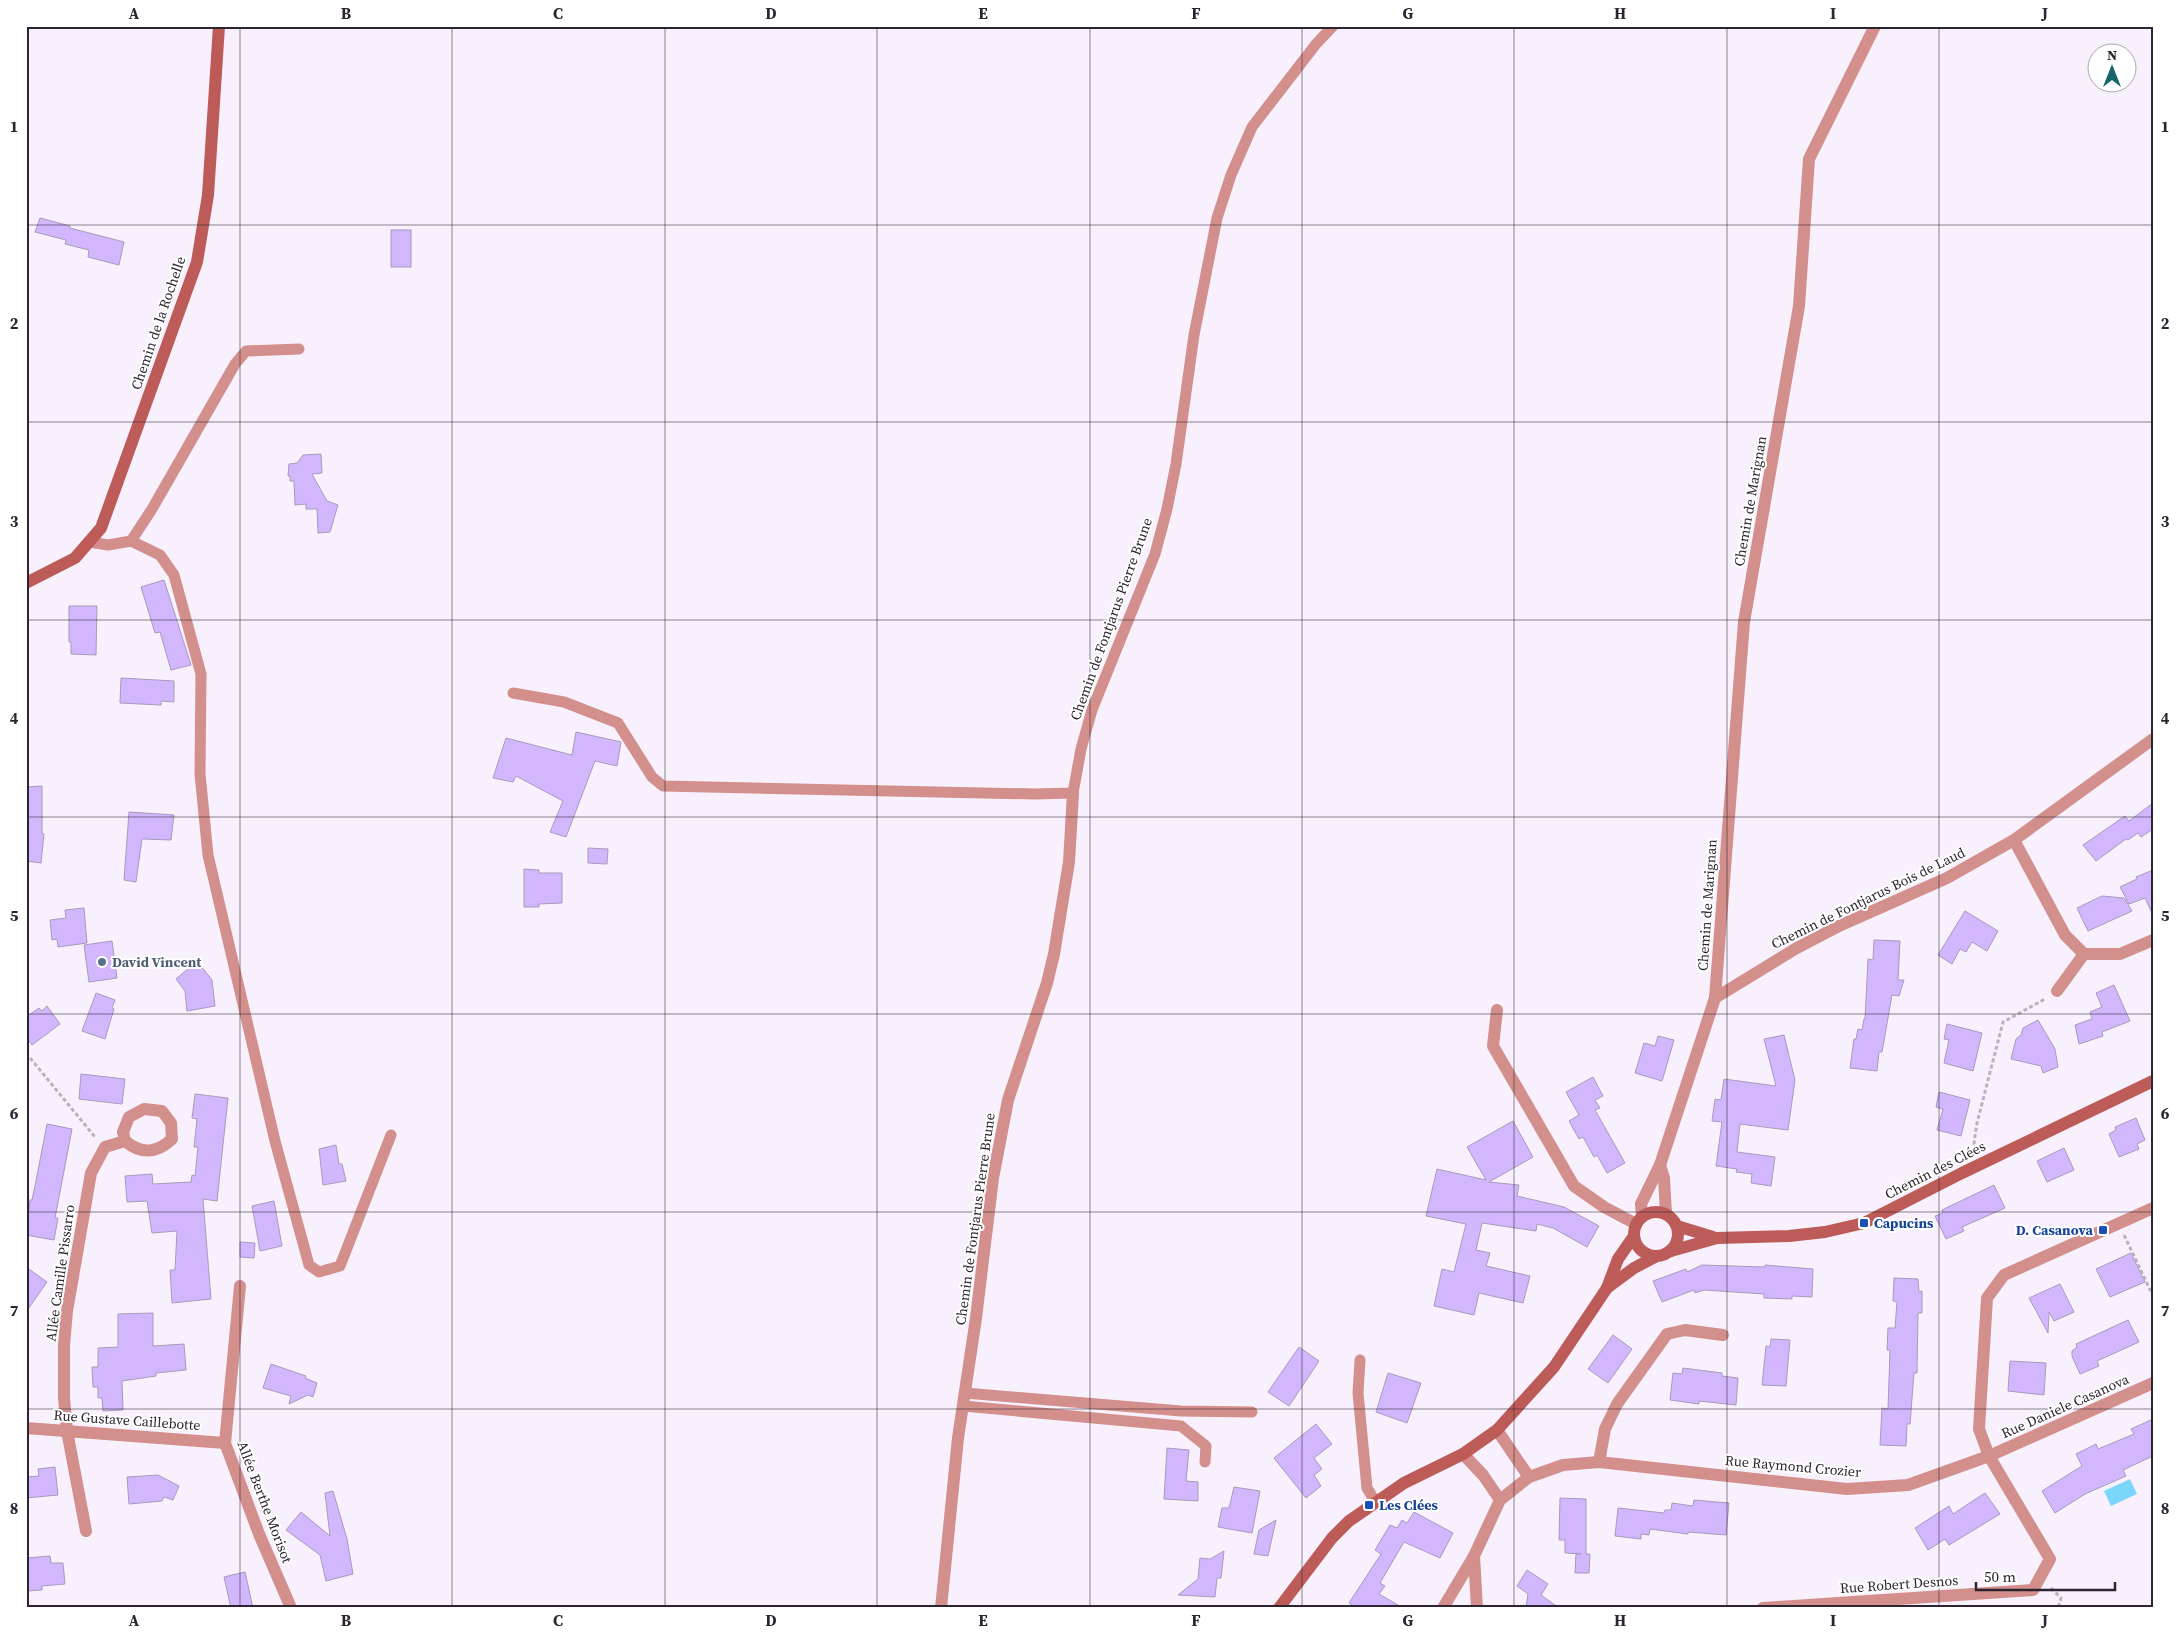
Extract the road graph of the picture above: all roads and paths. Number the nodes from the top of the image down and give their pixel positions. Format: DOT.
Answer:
graph roads {
  1 [pos="218,26"];
  2 [pos="1333,26"];
  3 [pos="1875,26"];
  4 [pos="299,349"];
  5 [pos="131,541"];
  6 [pos="89,542"];
  7 [pos="26,584"];
  8 [pos="513,693"];
  9 [pos="2153,739"];
  10 [pos="1073,793"];
  11 [pos="2014,840"];
  12 [pos="2153,940"];
  13 [pos="2084,954"];
  14 [pos="2057,991"];
  15 [pos="1714,998"];
  16 [pos="1497,1010"];
  17 [pos="26,1053"];
  18 [pos="2153,1081"];
  19 [pos="392,1135"];
  20 [pos="126,1141"];
  21 [pos="105,1147"];
  22 [pos="1984,1162"];
  23 [pos="1660,1165"];
  24 [pos="2153,1208"];
  25 [pos="1666,1214"];
  26 [pos="2119,1224"];
  27 [pos="1637,1226"];
  28 [pos="1678,1226"];
  29 [pos="1717,1238"];
  30 [pos="1672,1251"];
  31 [pos="1655,1257"];
  32 [pos="240,1286"];
  33 [pos="1607,1288"];
  34 [pos="2153,1296"];
  35 [pos="1723,1335"];
  36 [pos="1360,1360"];
  37 [pos="2153,1383"];
  38 [pos="965,1393"];
  39 [pos="963,1406"];
  40 [pos="1252,1412"];
  41 [pos="26,1428"];
  42 [pos="1497,1430"];
  43 [pos="68,1431"];
  44 [pos="225,1443"];
  45 [pos="1463,1454"];
  46 [pos="1989,1456"];
  47 [pos="1205,1462"];
  48 [pos="1599,1462"];
  49 [pos="1529,1477"];
  50 [pos="1500,1500"];
  51 [pos="1375,1501"];
  52 [pos="86,1531"];
  53 [pos="1474,1556"];
  54 [pos="2040,1576"];
  55 [pos="290,1608"];
  56 [pos="941,1608"];
  57 [pos="1279,1608"];
  58 [pos="1443,1608"];
  59 [pos="1477,1608"];
  60 [pos="1763,1608"];
  61 [pos="2058,1608"];
  1 -- 6 [label="street, Chemin de la Rochelle"];
  2 -- 10 [label="lane, Chemin de Fontjarus Pierre Brune"];
  3 -- 15 [label="street, Chemin de Marignan"];
  4 -- 5 [label="lane"];
  5 -- 6 [label="lane"];
  5 -- 19 [label="lane"];
  6 -- 7 [label="street, Chemin de la Rochelle"];
  8 -- 10 [label="lane"];
  9 -- 11 [label="street, Chemin de Fontjarus Bois de Laud"];
  10 -- 38 [label="street, Chemin de Fontjarus Pierre Brune"];
  11 -- 13 [label="street"];
  11 -- 15 [label="street, Chemin de Fontjarus Bois de Laud"];
  12 -- 13 [label="street"];
  13 -- 14 [label="street"];
  14 -- 22 [label="path"];
  15 -- 23 [label="street"];
  16 -- 27 [label="street"];
  17 -- 21 [label="path"];
  18 -- 22 [label="street, Chemin des Clées"];
  20 -- 20 [label="street"];
  20 -- 21 [label="street"];
  21 -- 43 [label="street, Allée Camille Pissarro"];
  22 -- 29 [label="street, Chemin des Clées"];
  23 -- 25 [label="street"];
  23 -- 27 [label="street"];
  24 -- 26 [label="street"];
  25 -- 27 [label="street"];
  25 -- 28 [label="street"];
  26 -- 34 [label="path"];
  26 -- 46 [label="street"];
  27 -- 31 [label="street"];
  27 -- 33 [label="street"];
  28 -- 29 [label="street, Chemin des Clées"];
  28 -- 30 [label="street"];
  29 -- 30 [label="street, Chemin des Clées"];
  30 -- 31 [label="street"];
  31 -- 33 [label="street"];
  32 -- 44 [label="street, Allée Berthe Morisot"];
  33 -- 42 [label="street"];
  35 -- 48 [label="street"];
  36 -- 51 [label="lane"];
  37 -- 46 [label="street, Rue Daniele Casanova"];
  38 -- 39 [label="street, Chemin de Fontjarus Pierre Brune"];
  38 -- 40 [label="lane"];
  39 -- 47 [label="lane"];
  39 -- 56 [label="street, Chemin de Fontjarus Pierre Brune"];
  41 -- 43 [label="street, Rue Gustave Caillebotte"];
  42 -- 45 [label="street"];
  42 -- 49 [label="street"];
  43 -- 44 [label="street, Rue Gustave Caillebotte"];
  43 -- 52 [label="street, Allée Camille Pissarro"];
  44 -- 55 [label="street, Allée Berthe Morisot"];
  45 -- 50 [label="street"];
  45 -- 51 [label="street"];
  46 -- 48 [label="street, Rue Raymond Crozier"];
  46 -- 54 [label="street, Rue Robert Desnos"];
  48 -- 49 [label="street, Rue Raymond Crozier"];
  49 -- 50 [label="street, Rue Raymond Crozier"];
  50 -- 53 [label="street"];
  51 -- 57 [label="street"];
  53 -- 58 [label="street"];
  53 -- 59 [label="street"];
  54 -- 60 [label="street, Rue Robert Desnos"];
  54 -- 61 [label="path"];
}
